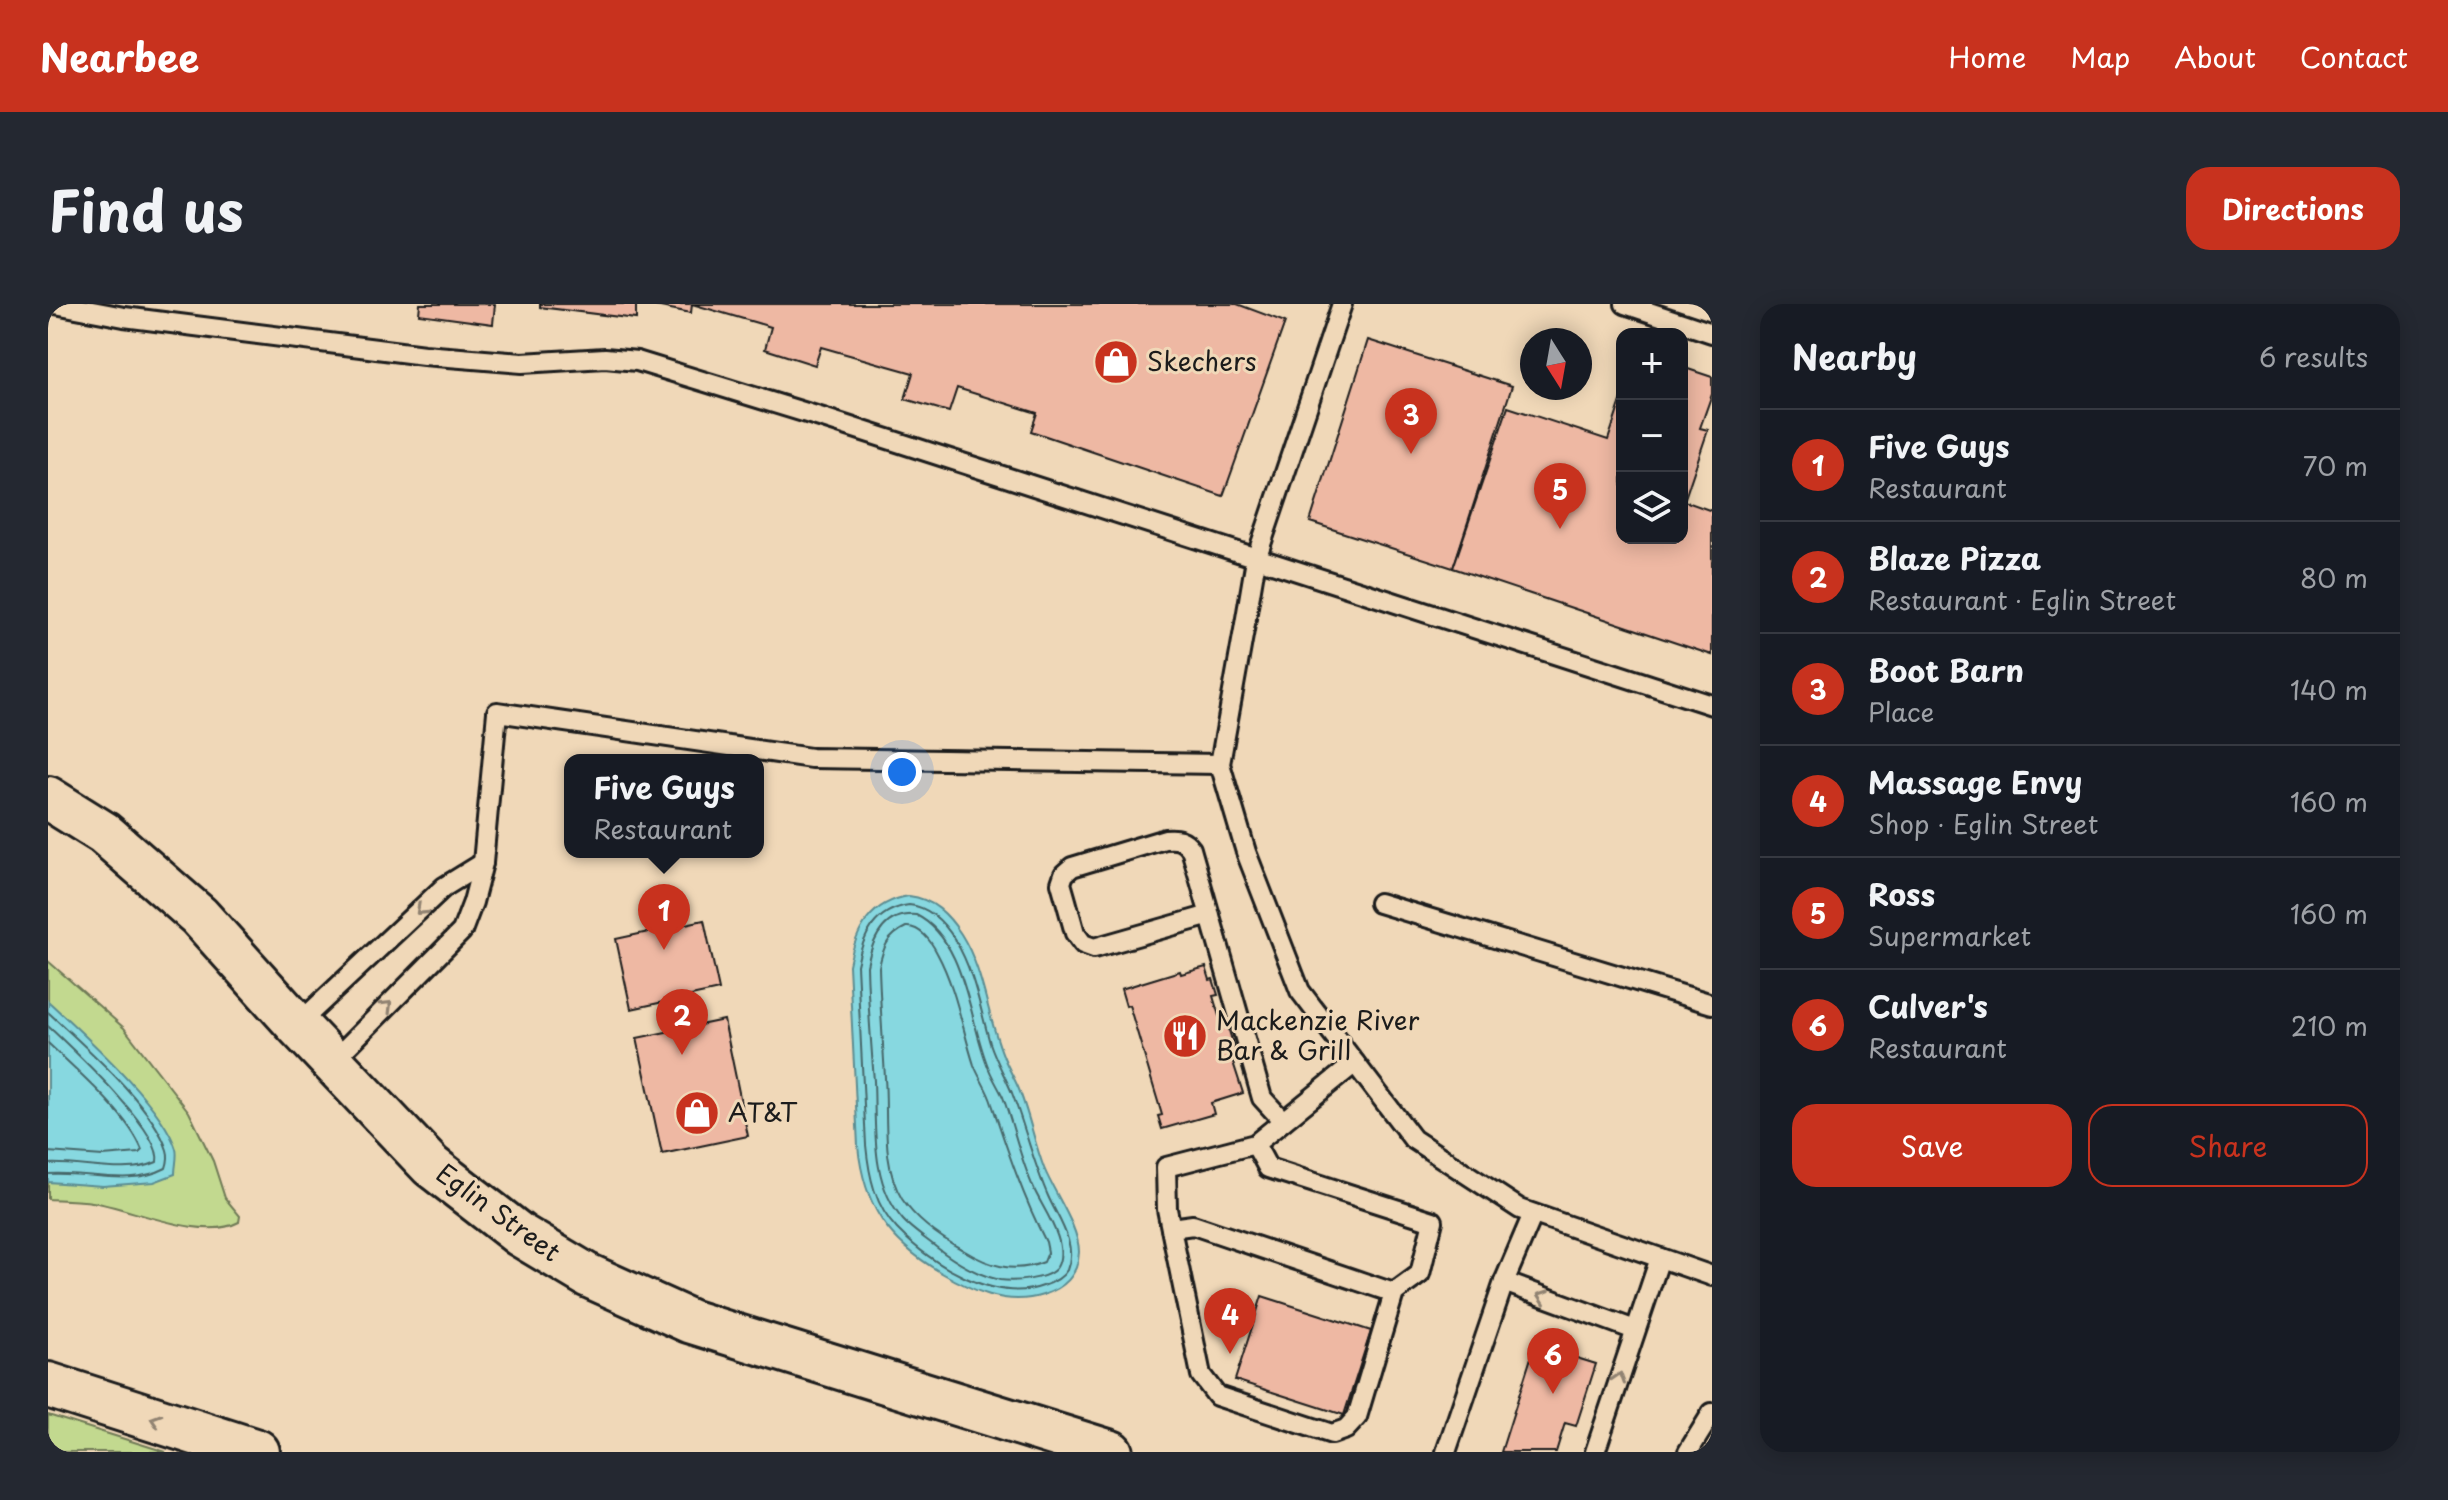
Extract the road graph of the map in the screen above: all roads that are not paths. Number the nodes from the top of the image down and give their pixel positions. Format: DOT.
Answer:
graph roads {
  1 [pos="55,304"];
  2 [pos="1342,304"];
  3 [pos="1625,304"];
  4 [pos="1712,333"];
  5 [pos="1256,559"];
  6 [pos="1712,705"];
  7 [pos="1220,764"];
  8 [pos="48,798"];
  9 [pos="483,863"];
  10 [pos="1379,903"];
  11 [pos="1210,915"];
  12 [pos="1712,1004"];
  13 [pos="297,1025"];
  14 [pos="332,1062"];
  15 [pos="1355,1063"];
  16 [pos="1283,1121"];
  17 [pos="1255,1144"];
  18 [pos="1533,1214"];
  19 [pos="1171,1228"];
  20 [pos="1660,1258"];
  21 [pos="1712,1276"];
  22 [pos="1504,1282"];
  23 [pos="1394,1293"];
  24 [pos="1635,1330"];
  25 [pos="48,1385"];
  26 [pos="1712,1413"];
  27 [pos="257,1452"];
  28 [pos="1111,1452"];
  29 [pos="1446,1452"];
  30 [pos="1595,1452"];
  31 [pos="1688,1452"];
  1 -- 5 [label="lane"];
  2 -- 5 [label="lane"];
  3 -- 4 [label="lane"];
  5 -- 6 [label="lane"];
  5 -- 7 [label="lane"];
  7 -- 9 [label="lane"];
  7 -- 15 [label="lane"];
  8 -- 13 [label="street, Eglin Street"];
  9 -- 13 [label="lane, one-way"];
  14 -- 9 [label="lane, one-way"];
  10 -- 12 [label="lane"];
  11 -- 11 [label="lane"];
  11 -- 16 [label="lane"];
  13 -- 14 [label="street, Eglin Street"];
  14 -- 28 [label="street, Eglin Street"];
  15 -- 16 [label="lane"];
  15 -- 18 [label="lane"];
  16 -- 17 [label="lane"];
  17 -- 19 [label="lane"];
  17 -- 23 [label="lane"];
  18 -- 20 [label="lane"];
  18 -- 22 [label="lane"];
  19 -- 23 [label="lane"];
  19 -- 23 [label="lane"];
  20 -- 21 [label="lane"];
  20 -- 24 [label="lane"];
  24 -- 22 [label="lane, one-way"];
  22 -- 29 [label="lane"];
  30 -- 24 [label="lane, one-way"];
  27 -- 25 [label="highway, one-way"];
  26 -- 31 [label="lane"];
}
